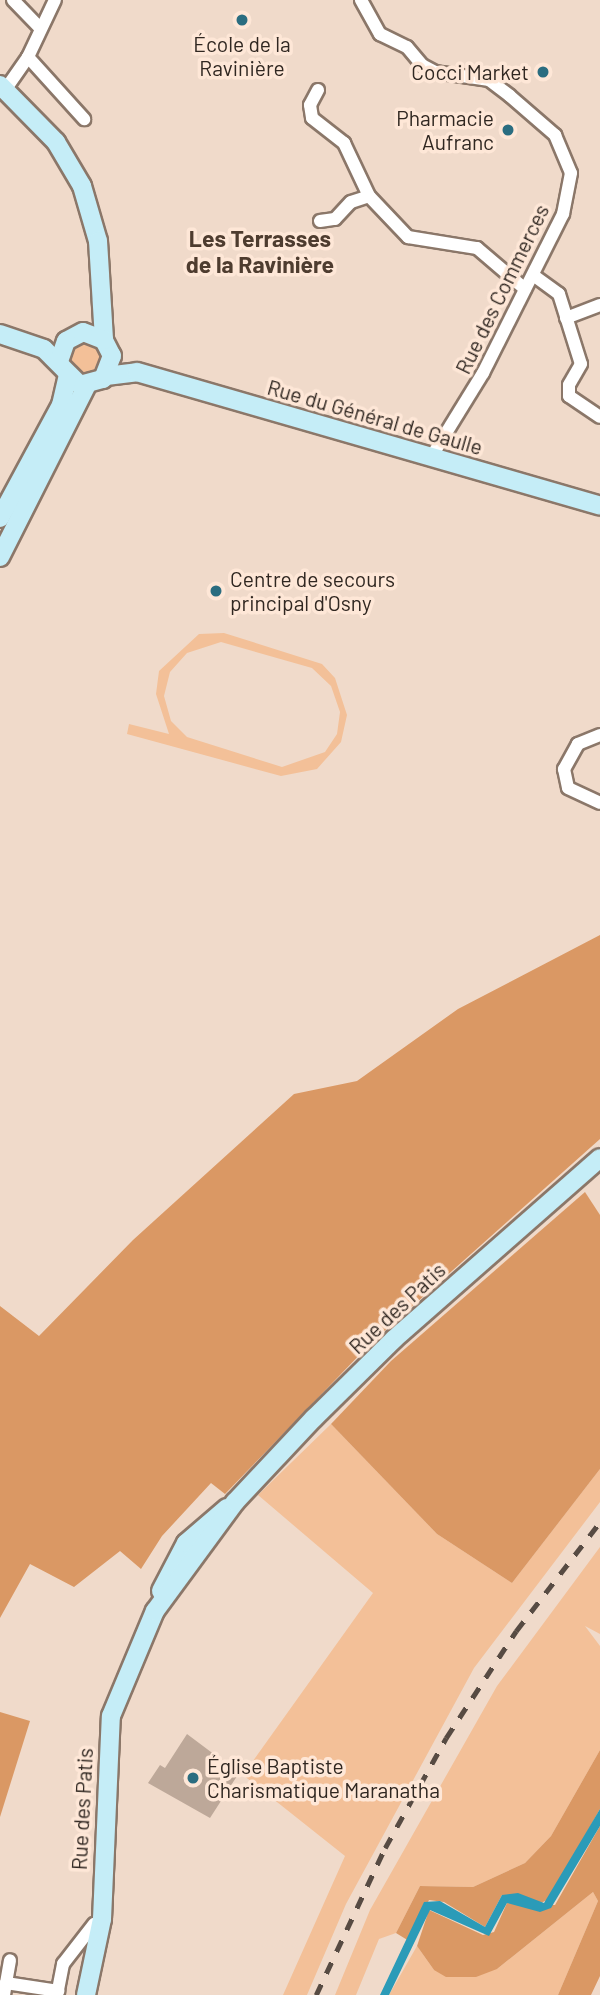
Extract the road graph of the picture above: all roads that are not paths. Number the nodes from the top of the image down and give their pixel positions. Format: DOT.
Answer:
graph roads {
  1 [pos="13,0"];
  2 [pos="55,0"];
  3 [pos="361,0"];
  4 [pos="39,27"];
  5 [pos="29,57"];
  6 [pos="3,88"];
  7 [pos="318,90"];
  8 [pos="84,119"];
  9 [pos="369,196"];
  10 [pos="320,221"];
  11 [pos="533,275"];
  12 [pos="525,289"];
  13 [pos="100,298"];
  14 [pos="600,305"];
  15 [pos="566,318"];
  16 [pos="78,333"];
  17 [pos="0,334"];
  18 [pos="108,346"];
  19 [pos="61,352"];
  20 [pos="136,372"];
  21 [pos="106,376"];
  22 [pos="67,378"];
  23 [pos="87,385"];
  24 [pos="600,417"];
  25 [pos="432,456"];
  26 [pos="600,506"];
  27 [pos="0,518"];
  28 [pos="0,557"];
  29 [pos="600,735"];
  30 [pos="600,803"];
  31 [pos="600,1158"];
  32 [pos="100,1892"];
  33 [pos="10,1960"];
  34 [pos="5,1989"];
  35 [pos="63,1994"];
  36 [pos="86,1995"];
  1 -- 4 [label="street"];
  2 -- 4 [label="street"];
  3 -- 11 [label="street, Rue des Commerces"];
  4 -- 5 [label="street"];
  5 -- 6 [label="street"];
  5 -- 8 [label="street"];
  6 -- 13 [label="main road"];
  7 -- 9 [label="street"];
  9 -- 10 [label="street"];
  9 -- 12 [label="street"];
  11 -- 12 [label="street, Rue des Commerces"];
  11 -- 15 [label="street"];
  12 -- 25 [label="street, Rue des Commerces"];
  13 -- 16 [label="main road"];
  13 -- 18 [label="main road"];
  14 -- 15 [label="street"];
  15 -- 24 [label="street"];
  16 -- 18 [label="main road"];
  16 -- 19 [label="main road"];
  17 -- 19 [label="main road"];
  18 -- 20 [label="main road"];
  18 -- 21 [label="main road"];
  19 -- 22 [label="main road"];
  20 -- 21 [label="main road"];
  20 -- 25 [label="main road, Rue du Général de Gaulle"];
  21 -- 23 [label="main road"];
  22 -- 23 [label="main road"];
  22 -- 27 [label="main road"];
  23 -- 28 [label="main road"];
  25 -- 26 [label="main road, Rue du Général de Gaulle"];
  29 -- 30 [label="street"];
  31 -- 32 [label="main road, Rue des Patis"];
  32 -- 35 [label="main road, Rue des Patis"];
  32 -- 36 [label="main road, Rue des Patis"];
  33 -- 34 [label="street"];
  34 -- 35 [label="street"];
}
